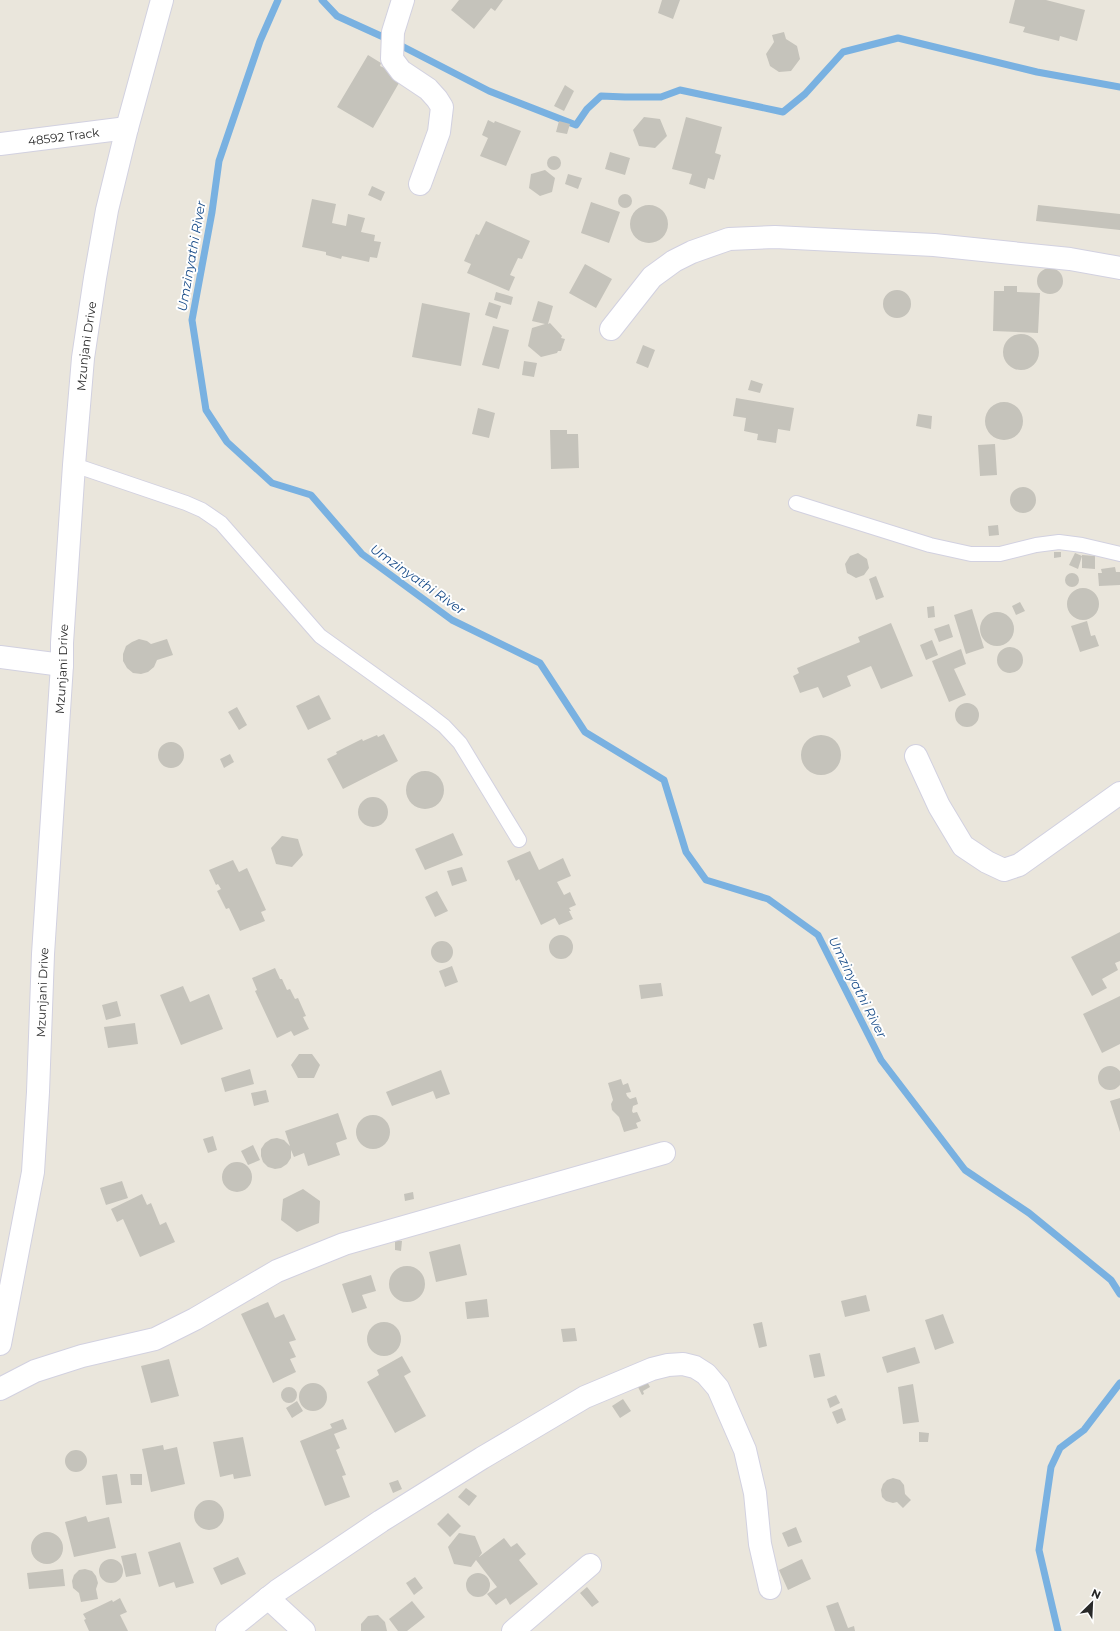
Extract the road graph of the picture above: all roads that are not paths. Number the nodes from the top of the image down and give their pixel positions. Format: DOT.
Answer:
graph roads {
  1 [pos="162,0"];
  2 [pos="403,0"];
  3 [pos="127,128"];
  4 [pos="0,144"];
  5 [pos="420,184"];
  6 [pos="1120,268"];
  7 [pos="612,329"];
  8 [pos="74,465"];
  9 [pos="796,503"];
  10 [pos="1120,554"];
  11 [pos="0,657"];
  12 [pos="62,665"];
  13 [pos="916,756"];
  14 [pos="1120,793"];
  15 [pos="519,840"];
  16 [pos="664,1153"];
  17 [pos="0,1344"];
  18 [pos="0,1389"];
  19 [pos="590,1565"];
  20 [pos="770,1588"];
  21 [pos="268,1598"];
  22 [pos="227,1631"];
  23 [pos="304,1631"];
  24 [pos="513,1631"];
  1 -- 3 [label="street, Mzunjani Drive"];
  2 -- 5 [label="street"];
  3 -- 4 [label="street, 48592 Track"];
  3 -- 8 [label="street, Mzunjani Drive"];
  6 -- 7 [label="street"];
  8 -- 12 [label="street, Mzunjani Drive"];
  8 -- 15 [label="lane"];
  9 -- 10 [label="lane"];
  11 -- 12 [label="street"];
  12 -- 17 [label="street, Mzunjani Drive"];
  13 -- 14 [label="street"];
  16 -- 18 [label="street"];
  19 -- 24 [label="street"];
  20 -- 21 [label="street"];
  21 -- 22 [label="street"];
  21 -- 23 [label="street"];
}
